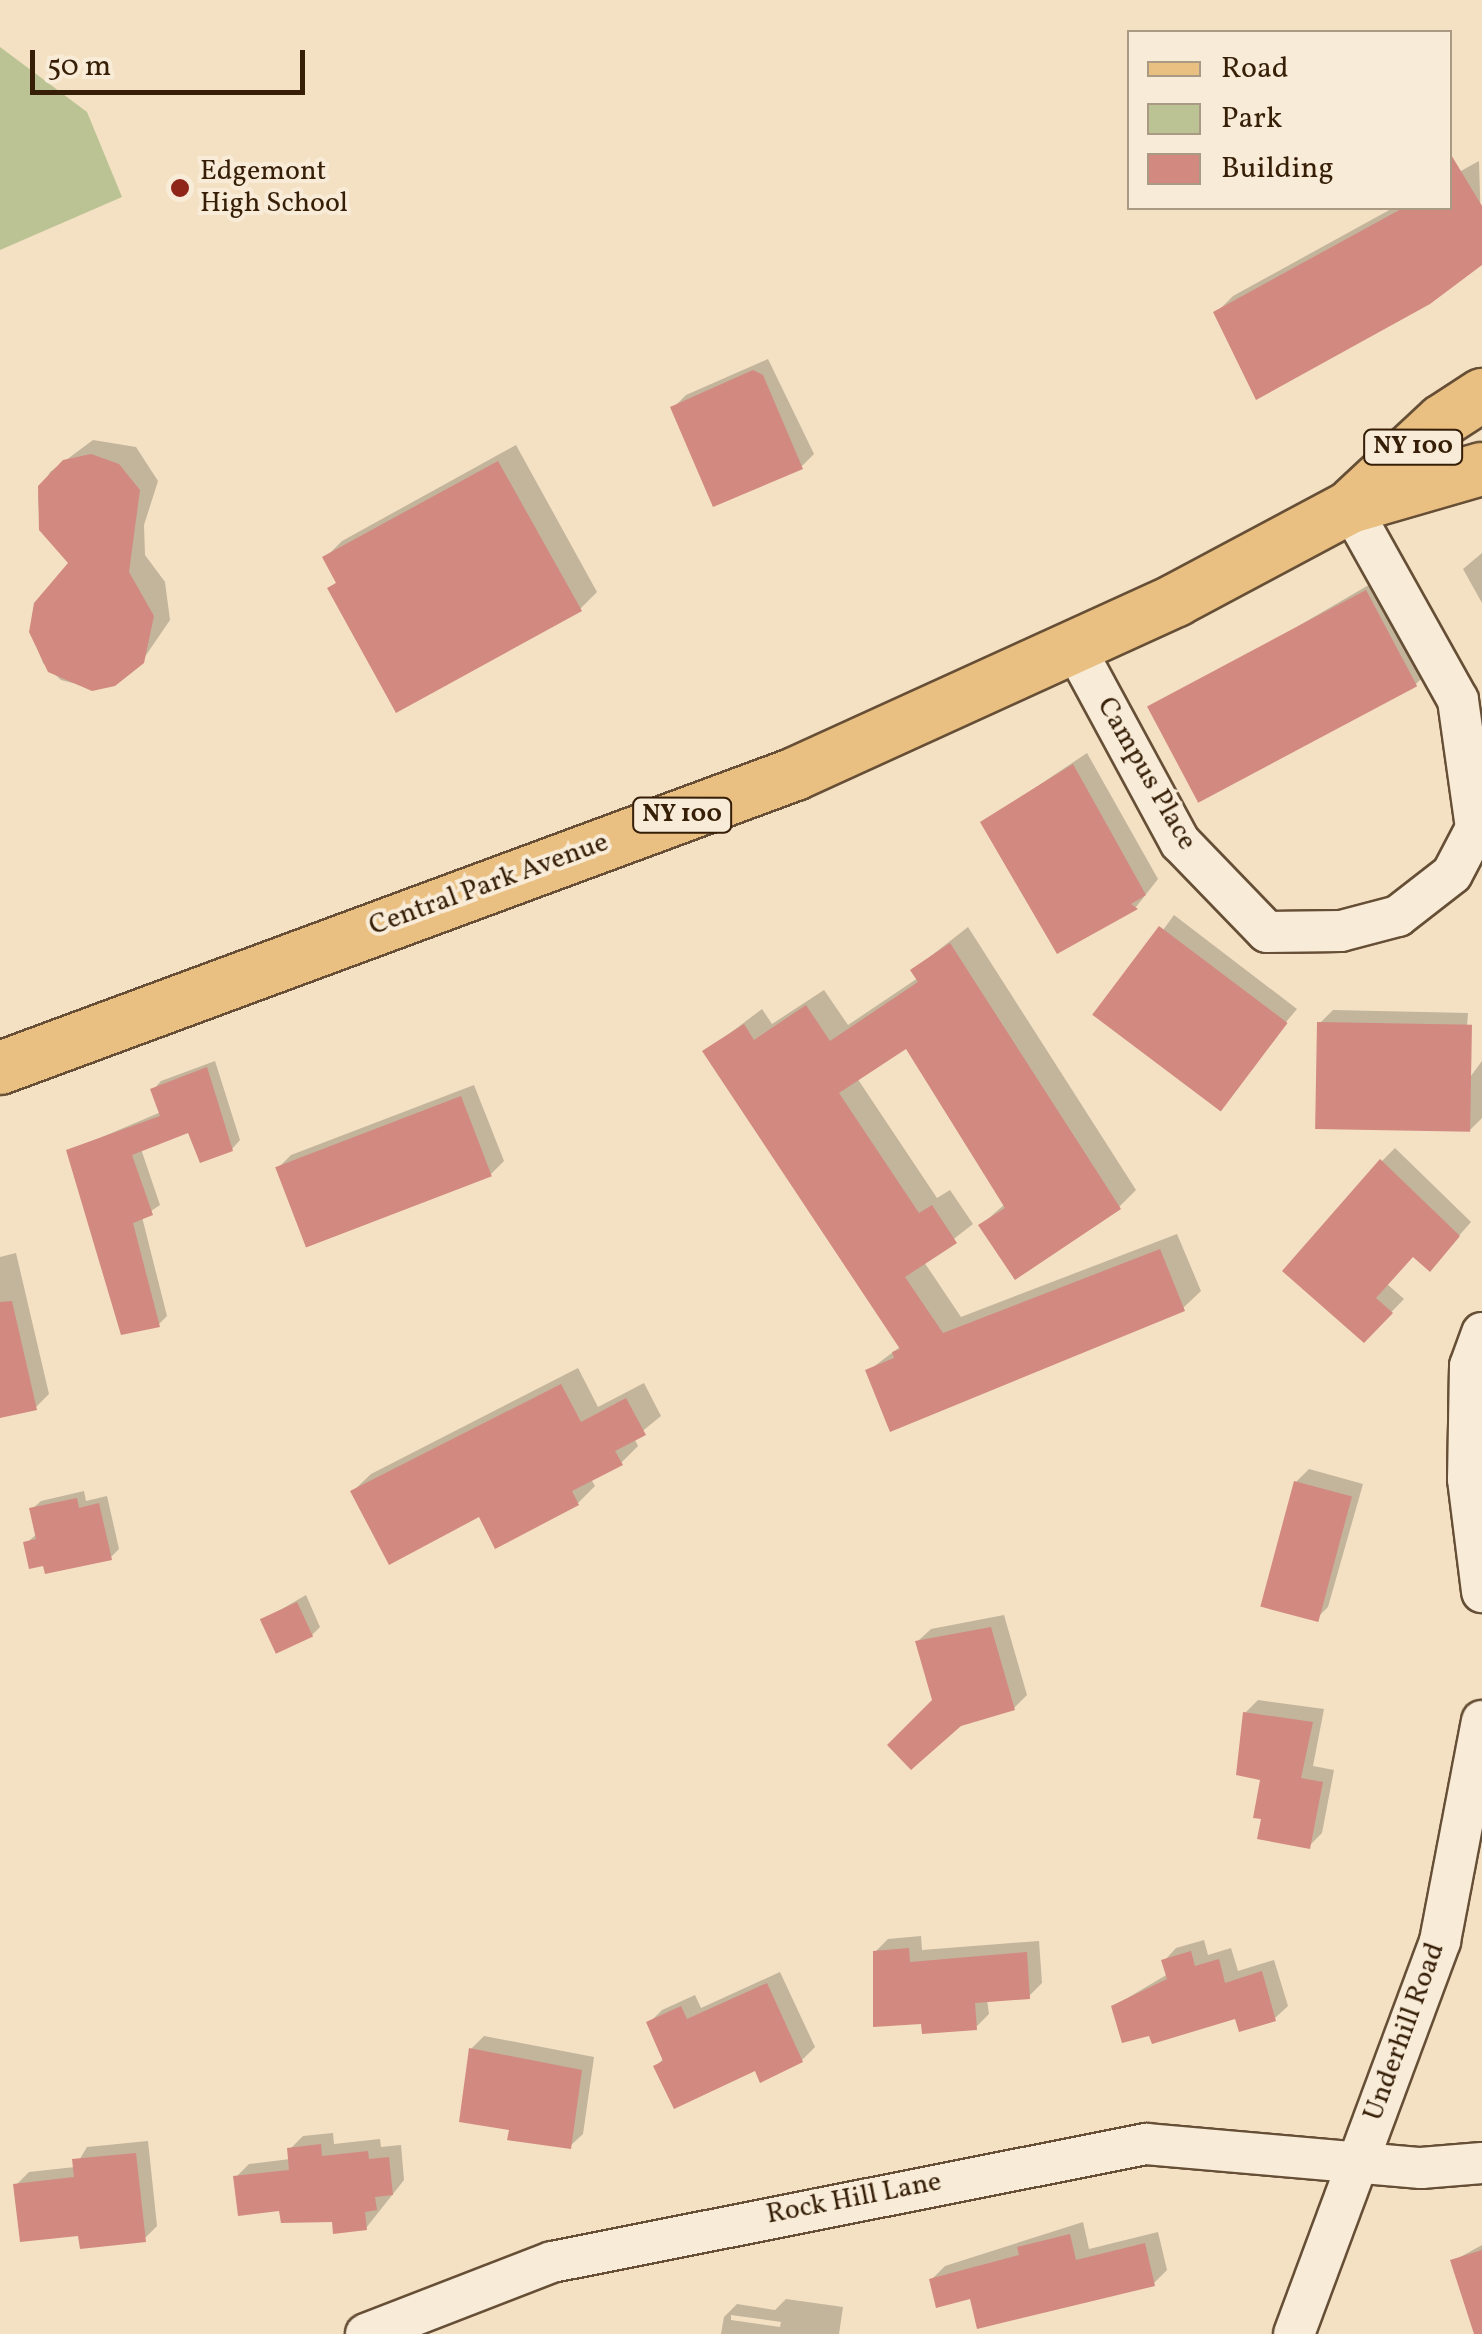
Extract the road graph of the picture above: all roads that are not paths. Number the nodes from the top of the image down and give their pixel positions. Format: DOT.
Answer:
graph roads {
  1 [pos="1482,395"];
  2 [pos="1482,469"];
  3 [pos="1350,507"];
  4 [pos="1075,648"];
  5 [pos="0,1068"];
  6 [pos="1482,1333"];
  7 [pos="1482,1592"];
  8 [pos="1482,1721"];
  9 [pos="1356,2163"];
  10 [pos="1482,2163"];
  11 [pos="366,2334"];
  12 [pos="1294,2334"];
  1 -- 3 [label="main road, Central Park Avenue / NY 100"];
  2 -- 3 [label="main road, Central Park Avenue / NY 100"];
  3 -- 4 [label="main road, Central Park Avenue / NY 100"];
  3 -- 4 [label="street, Campus Place"];
  4 -- 5 [label="main road, Central Park Avenue / NY 100"];
  6 -- 7 [label="street"];
  8 -- 9 [label="street, Underhill Road"];
  9 -- 10 [label="street, Rock Hill Lane"];
  9 -- 11 [label="street, Rock Hill Lane"];
  9 -- 12 [label="street, Underhill Road"];
}
